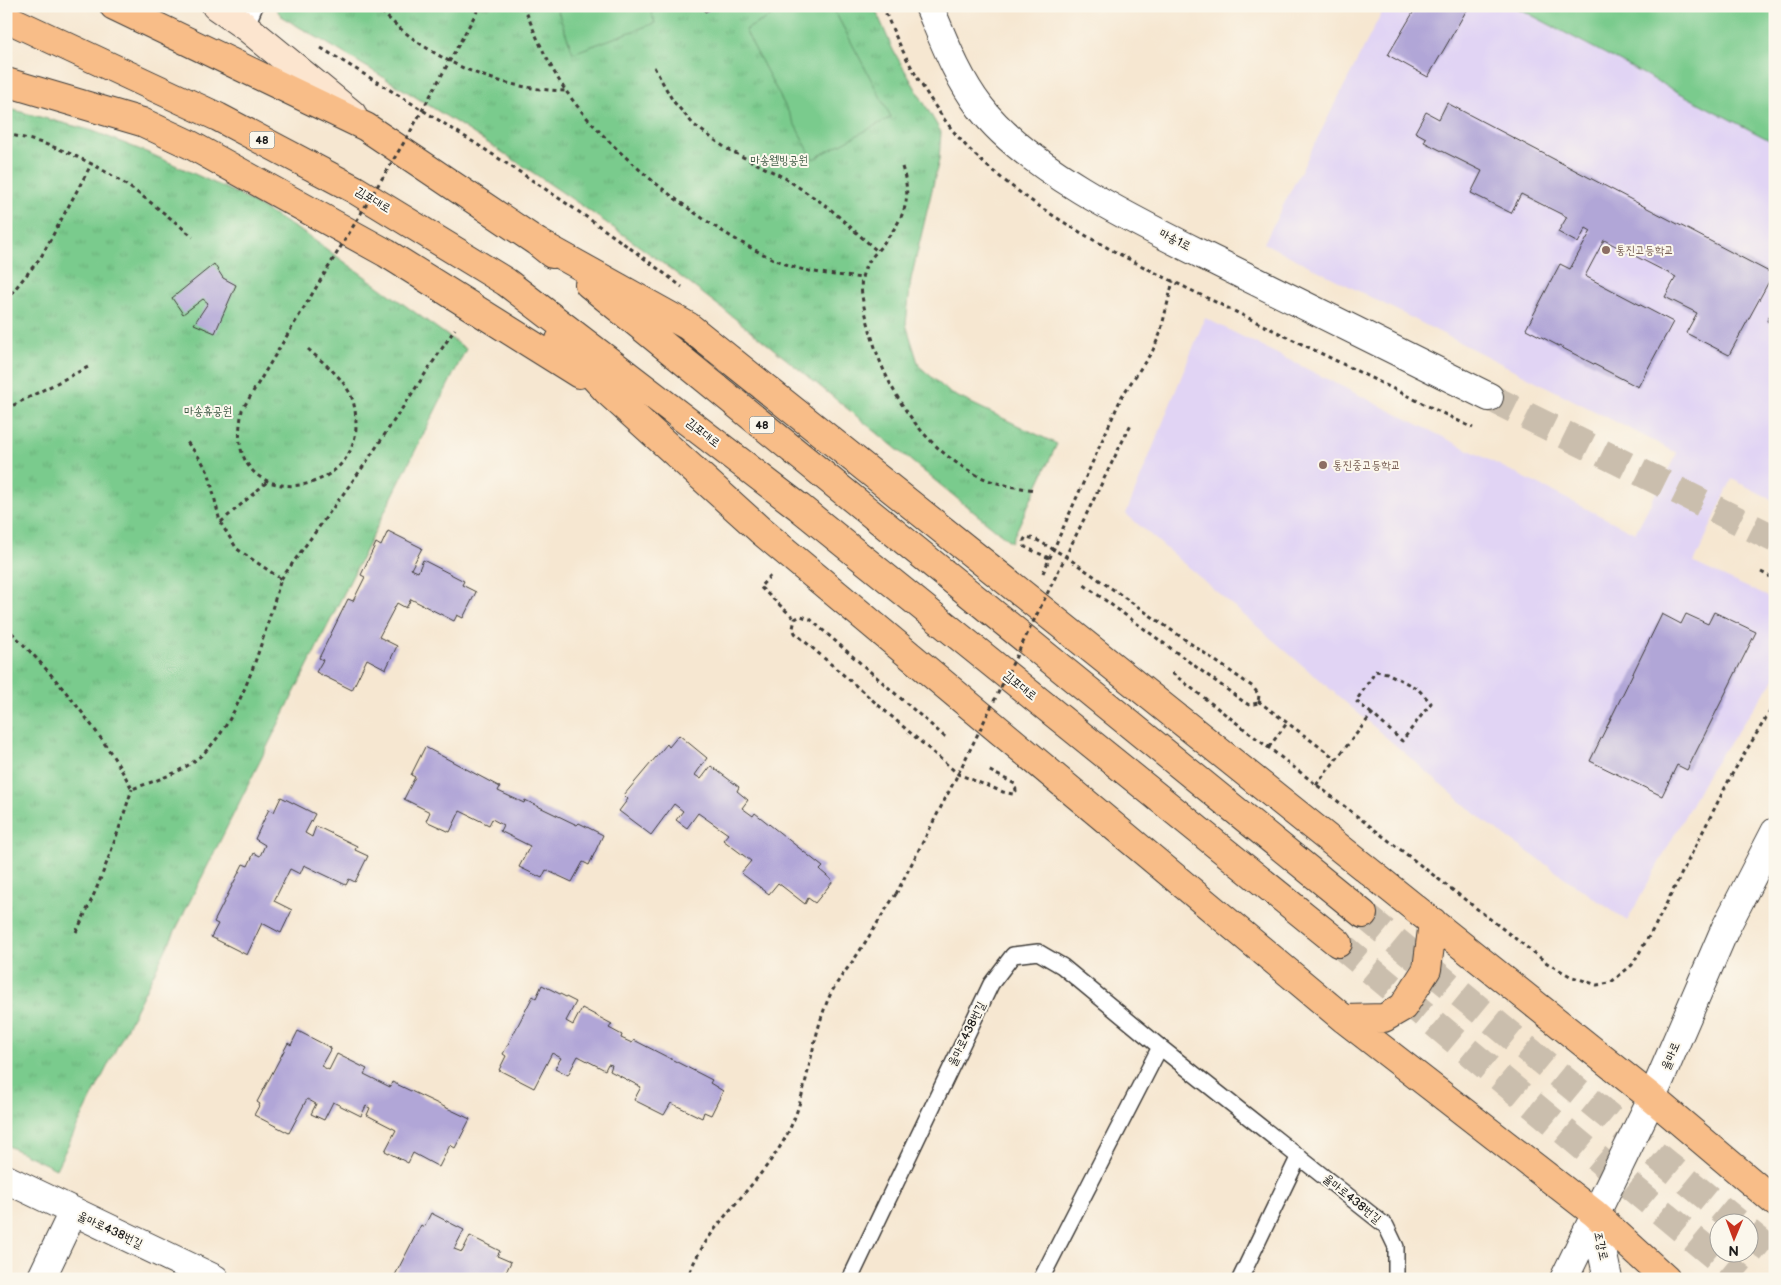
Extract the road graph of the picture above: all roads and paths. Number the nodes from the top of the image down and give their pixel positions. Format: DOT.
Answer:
graph roads {
  1 [pos="114,6"];
  2 [pos="216,6"];
  3 [pos="376,6"];
  4 [pos="480,6"];
  5 [pos="524,6"];
  6 [pos="929,6"];
  7 [pos="251,17"];
  8 [pos="6,18"];
  9 [pos="654,67"];
  10 [pos="6,82"];
  11 [pos="566,91"];
  12 [pos="366,127"];
  13 [pos="6,134"];
  14 [pos="92,163"];
  15 [pos="902,167"];
  16 [pos="193,237"];
  17 [pos="537,242"];
  18 [pos="876,250"];
  19 [pos="862,278"];
  20 [pos="506,282"];
  21 [pos="1173,282"];
  22 [pos="6,300"];
  23 [pos="457,327"];
  24 [pos="308,349"];
  25 [pos="88,367"];
  26 [pos="608,392"];
  27 [pos="1489,397"];
  28 [pos="6,409"];
  29 [pos="1132,422"];
  30 [pos="187,442"];
  31 [pos="268,481"];
  32 [pos="1035,490"];
  33 [pos="220,522"];
  34 [pos="1065,556"];
  35 [pos="1049,558"];
  36 [pos="776,569"];
  37 [pos="1761,572"];
  38 [pos="1042,574"];
  39 [pos="281,579"];
  40 [pos="1775,579"];
  41 [pos="1083,584"];
  42 [pos="795,619"];
  43 [pos="6,628"];
  44 [pos="1258,701"];
  45 [pos="1775,703"];
  46 [pos="1372,714"];
  47 [pos="1287,723"];
  48 [pos="945,737"];
  49 [pos="1336,760"];
  50 [pos="988,770"];
  51 [pos="958,774"];
  52 [pos="1316,786"];
  53 [pos="132,789"];
  54 [pos="1775,832"];
  55 [pos="1364,914"];
  56 [pos="1432,922"];
  57 [pos="76,932"];
  58 [pos="1338,943"];
  59 [pos="1344,1019"];
  60 [pos="1160,1047"];
  61 [pos="1652,1098"];
  62 [pos="1299,1156"];
  63 [pos="6,1179"];
  64 [pos="1775,1202"];
  65 [pos="73,1212"];
  66 [pos="1594,1213"];
  67 [pos="41,1279"];
  68 [pos="215,1279"];
  69 [pos="687,1279"];
  70 [pos="850,1279"];
  71 [pos="1041,1279"];
  72 [pos="1240,1279"];
  73 [pos="1396,1279"];
  74 [pos="1564,1279"];
  75 [pos="1608,1279"];
  76 [pos="1666,1279"];
  1 -- 12 [label="main road, 48"];
  2 -- 7 [label="main road"];
  3 -- 11 [label="path"];
  4 -- 31 [label="path, bridge"];
  5 -- 11 [label="path"];
  6 -- 27 [label="street, 마송1로"];
  7 -- 12 [label="main road"];
  8 -- 20 [label="main road, 김포대로 / 48"];
  9 -- 18 [label="path"];
  10 -- 26 [label="main road"];
  11 -- 19 [label="path"];
  12 -- 17 [label="main road, 48"];
  13 -- 14 [label="path"];
  14 -- 16 [label="path"];
  14 -- 22 [label="path"];
  15 -- 18 [label="path"];
  17 -- 55 [label="main road, 48"];
  17 -- 56 [label="main road"];
  18 -- 19 [label="path"];
  19 -- 32 [label="path"];
  20 -- 26 [label="main road"];
  20 -- 58 [label="main road, 김포대로 / 48"];
  21 -- 35 [label="path"];
  23 -- 39 [label="path"];
  24 -- 31 [label="path, bridge"];
  25 -- 28 [label="path"];
  26 -- 59 [label="main road"];
  29 -- 34 [label="path, bridge"];
  30 -- 33 [label="path"];
  31 -- 33 [label="path"];
  33 -- 39 [label="path"];
  34 -- 35 [label="path, bridge"];
  34 -- 44 [label="path"];
  34 -- 51 [label="path, bridge"];
  35 -- 38 [label="path"];
  36 -- 42 [label="path"];
  37 -- 40 [label="path"];
  39 -- 53 [label="path"];
  41 -- 44 [label="path"];
  42 -- 48 [label="path"];
  42 -- 51 [label="path"];
  43 -- 53 [label="path"];
  44 -- 47 [label="path"];
  45 -- 52 [label="path"];
  46 -- 46 [label="path"];
  46 -- 49 [label="path"];
  47 -- 49 [label="path"];
  47 -- 52 [label="path"];
  49 -- 52 [label="path"];
  50 -- 51 [label="path"];
  51 -- 69 [label="path, bridge"];
  53 -- 57 [label="path"];
  54 -- 61 [label="street, 율마로"];
  56 -- 59 [label="main road"];
  56 -- 61 [label="main road"];
  59 -- 66 [label="main road"];
  60 -- 62 [label="lane, 율마로438번길"];
  60 -- 70 [label="lane, 율마로438번길"];
  60 -- 71 [label="lane"];
  61 -- 64 [label="main road"];
  61 -- 66 [label="street, 율마로"];
  62 -- 72 [label="lane"];
  62 -- 73 [label="lane, 율마로438번길"];
  63 -- 65 [label="street, 율마로438번길"];
  65 -- 67 [label="street"];
  65 -- 68 [label="street, 율마로438번길"];
  66 -- 74 [label="street, 율마로"];
  66 -- 75 [label="street, 조강로"];
  66 -- 76 [label="main road"];
}
